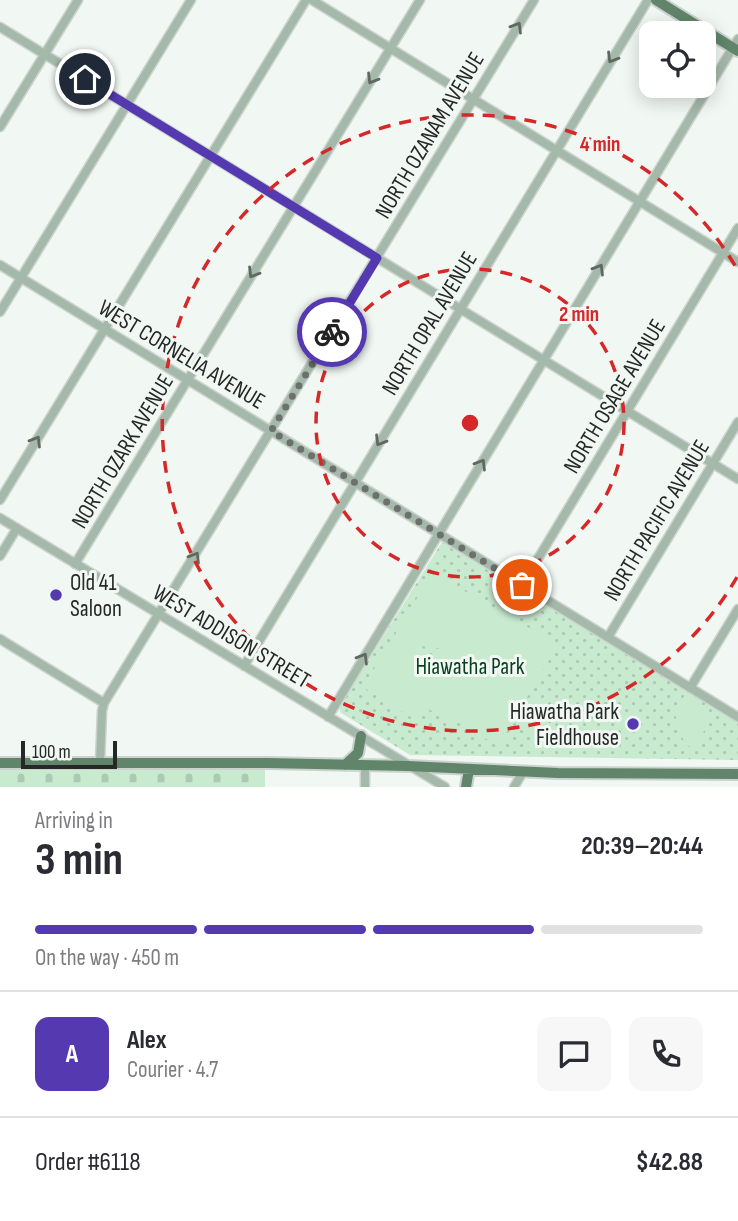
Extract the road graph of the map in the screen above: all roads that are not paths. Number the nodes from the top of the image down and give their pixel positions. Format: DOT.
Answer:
graph roads {
  1 [pos="78,0"];
  2 [pos="191,0"];
  3 [pos="306,0"];
  4 [pos="312,0"];
  5 [pos="420,0"];
  6 [pos="534,0"];
  7 [pos="648,0"];
  8 [pos="656,0"];
  9 [pos="0,27"];
  10 [pos="736,46"];
  11 [pos="391,48"];
  12 [pos="45,54"];
  13 [pos="473,99"];
  14 [pos="127,105"];
  15 [pos="0,128"];
  16 [pos="557,150"];
  17 [pos="210,156"];
  18 [pos="640,201"];
  19 [pos="294,207"];
  20 [pos="738,228"];
  21 [pos="723,252"];
  22 [pos="377,258"];
  23 [pos="738,262"];
  24 [pos="0,265"];
  25 [pos="21,278"];
  26 [pos="460,309"];
  27 [pos="0,312"];
  28 [pos="104,329"];
  29 [pos="543,360"];
  30 [pos="188,380"];
  31 [pos="627,411"];
  32 [pos="738,422"];
  33 [pos="271,431"];
  34 [pos="713,464"];
  35 [pos="738,479"];
  36 [pos="355,483"];
  37 [pos="0,500"];
  38 [pos="0,518"];
  39 [pos="17,528"];
  40 [pos="438,534"];
  41 [pos="0,556"];
  42 [pos="75,564"];
  43 [pos="522,585"];
  44 [pos="738,609"];
  45 [pos="160,615"];
  46 [pos="608,637"];
  47 [pos="0,639"];
  48 [pos="244,666"];
  49 [pos="690,688"];
  50 [pos="104,703"];
  51 [pos="328,717"];
  52 [pos="738,717"];
  53 [pos="361,736"];
  54 [pos="0,763"];
  55 [pos="100,763"];
  56 [pos="345,765"];
  57 [pos="365,766"];
  58 [pos="408,766"];
  59 [pos="469,769"];
  60 [pos="523,772"];
  61 [pos="738,774"];
  62 [pos="365,787"];
  63 [pos="445,787"];
  64 [pos="467,787"];
  65 [pos="514,787"];
  1 -- 12 [label="street"];
  2 -- 14 [label="street"];
  3 -- 17 [label="street"];
  4 -- 11 [label="street"];
  5 -- 11 [label="street, NORTH OZARK AVENUE"];
  13 -- 6 [label="street, NORTH OZANAM AVENUE, one-way"];
  7 -- 16 [label="street, NORTH OPAL AVENUE, one-way"];
  8 -- 10 [label="main road"];
  9 -- 12 [label="street"];
  10 -- 18 [label="street"];
  11 -- 13 [label="street"];
  11 -- 19 [label="street, NORTH OZARK AVENUE, one-way"];
  12 -- 14 [label="street"];
  12 -- 15 [label="street"];
  13 -- 16 [label="street"];
  13 -- 22 [label="street, NORTH OZANAM AVENUE"];
  14 -- 17 [label="street"];
  14 -- 25 [label="street"];
  16 -- 18 [label="street"];
  16 -- 26 [label="street, NORTH OPAL AVENUE"];
  17 -- 19 [label="street"];
  17 -- 28 [label="street"];
  18 -- 21 [label="street"];
  29 -- 18 [label="street, one-way"];
  19 -- 22 [label="street"];
  19 -- 30 [label="street, NORTH OZARK AVENUE, one-way"];
  20 -- 21 [label="street, NORTH OSAGE AVENUE"];
  21 -- 23 [label="street"];
  21 -- 31 [label="street, NORTH OSAGE AVENUE"];
  22 -- 26 [label="street"];
  22 -- 33 [label="street, NORTH OZANAM AVENUE"];
  24 -- 25 [label="street, WEST CORNELIA AVENUE"];
  25 -- 27 [label="street"];
  25 -- 28 [label="street, WEST CORNELIA AVENUE"];
  26 -- 29 [label="street"];
  26 -- 36 [label="street, NORTH OPAL AVENUE, one-way"];
  28 -- 30 [label="street, WEST CORNELIA AVENUE"];
  37 -- 28 [label="street, one-way"];
  29 -- 31 [label="street"];
  40 -- 29 [label="street, one-way"];
  30 -- 33 [label="street, WEST CORNELIA AVENUE"];
  30 -- 42 [label="street, NORTH OZARK AVENUE"];
  31 -- 34 [label="street"];
  31 -- 43 [label="street, NORTH OSAGE AVENUE"];
  32 -- 34 [label="street, NORTH PACIFIC AVENUE"];
  33 -- 36 [label="street, WEST CORNELIA AVENUE"];
  45 -- 33 [label="street, NORTH OZANAM AVENUE, one-way"];
  34 -- 35 [label="street"];
  34 -- 46 [label="street, NORTH PACIFIC AVENUE"];
  36 -- 40 [label="street, WEST CORNELIA AVENUE"];
  36 -- 48 [label="street, NORTH OPAL AVENUE"];
  38 -- 39 [label="street, WEST ADDISON STREET"];
  39 -- 41 [label="street"];
  39 -- 42 [label="street, WEST ADDISON STREET"];
  40 -- 43 [label="street, WEST CORNELIA AVENUE"];
  51 -- 40 [label="street, one-way"];
  42 -- 45 [label="street, WEST ADDISON STREET"];
  43 -- 46 [label="street, WEST CORNELIA AVENUE"];
  44 -- 49 [label="street"];
  45 -- 48 [label="street, WEST ADDISON STREET"];
  45 -- 50 [label="street, NORTH OZANAM AVENUE"];
  46 -- 49 [label="street, WEST CORNELIA AVENUE"];
  47 -- 50 [label="street"];
  48 -- 51 [label="street, WEST ADDISON STREET"];
  49 -- 52 [label="street, WEST CORNELIA AVENUE"];
  50 -- 55 [label="street, NORTH OZANAM AVENUE"];
  51 -- 53 [label="street, WEST ADDISON STREET"];
  53 -- 56 [label="main road"];
  53 -- 58 [label="street, WEST ADDISON STREET"];
  54 -- 55 [label="main road"];
  55 -- 56 [label="main road"];
  56 -- 57 [label="main road"];
  57 -- 58 [label="main road"];
  57 -- 62 [label="street"];
  58 -- 59 [label="main road"];
  58 -- 63 [label="street, WEST ADDISON STREET"];
  59 -- 60 [label="main road"];
  59 -- 64 [label="main road"];
  60 -- 61 [label="main road"];
  60 -- 65 [label="street"];
}
